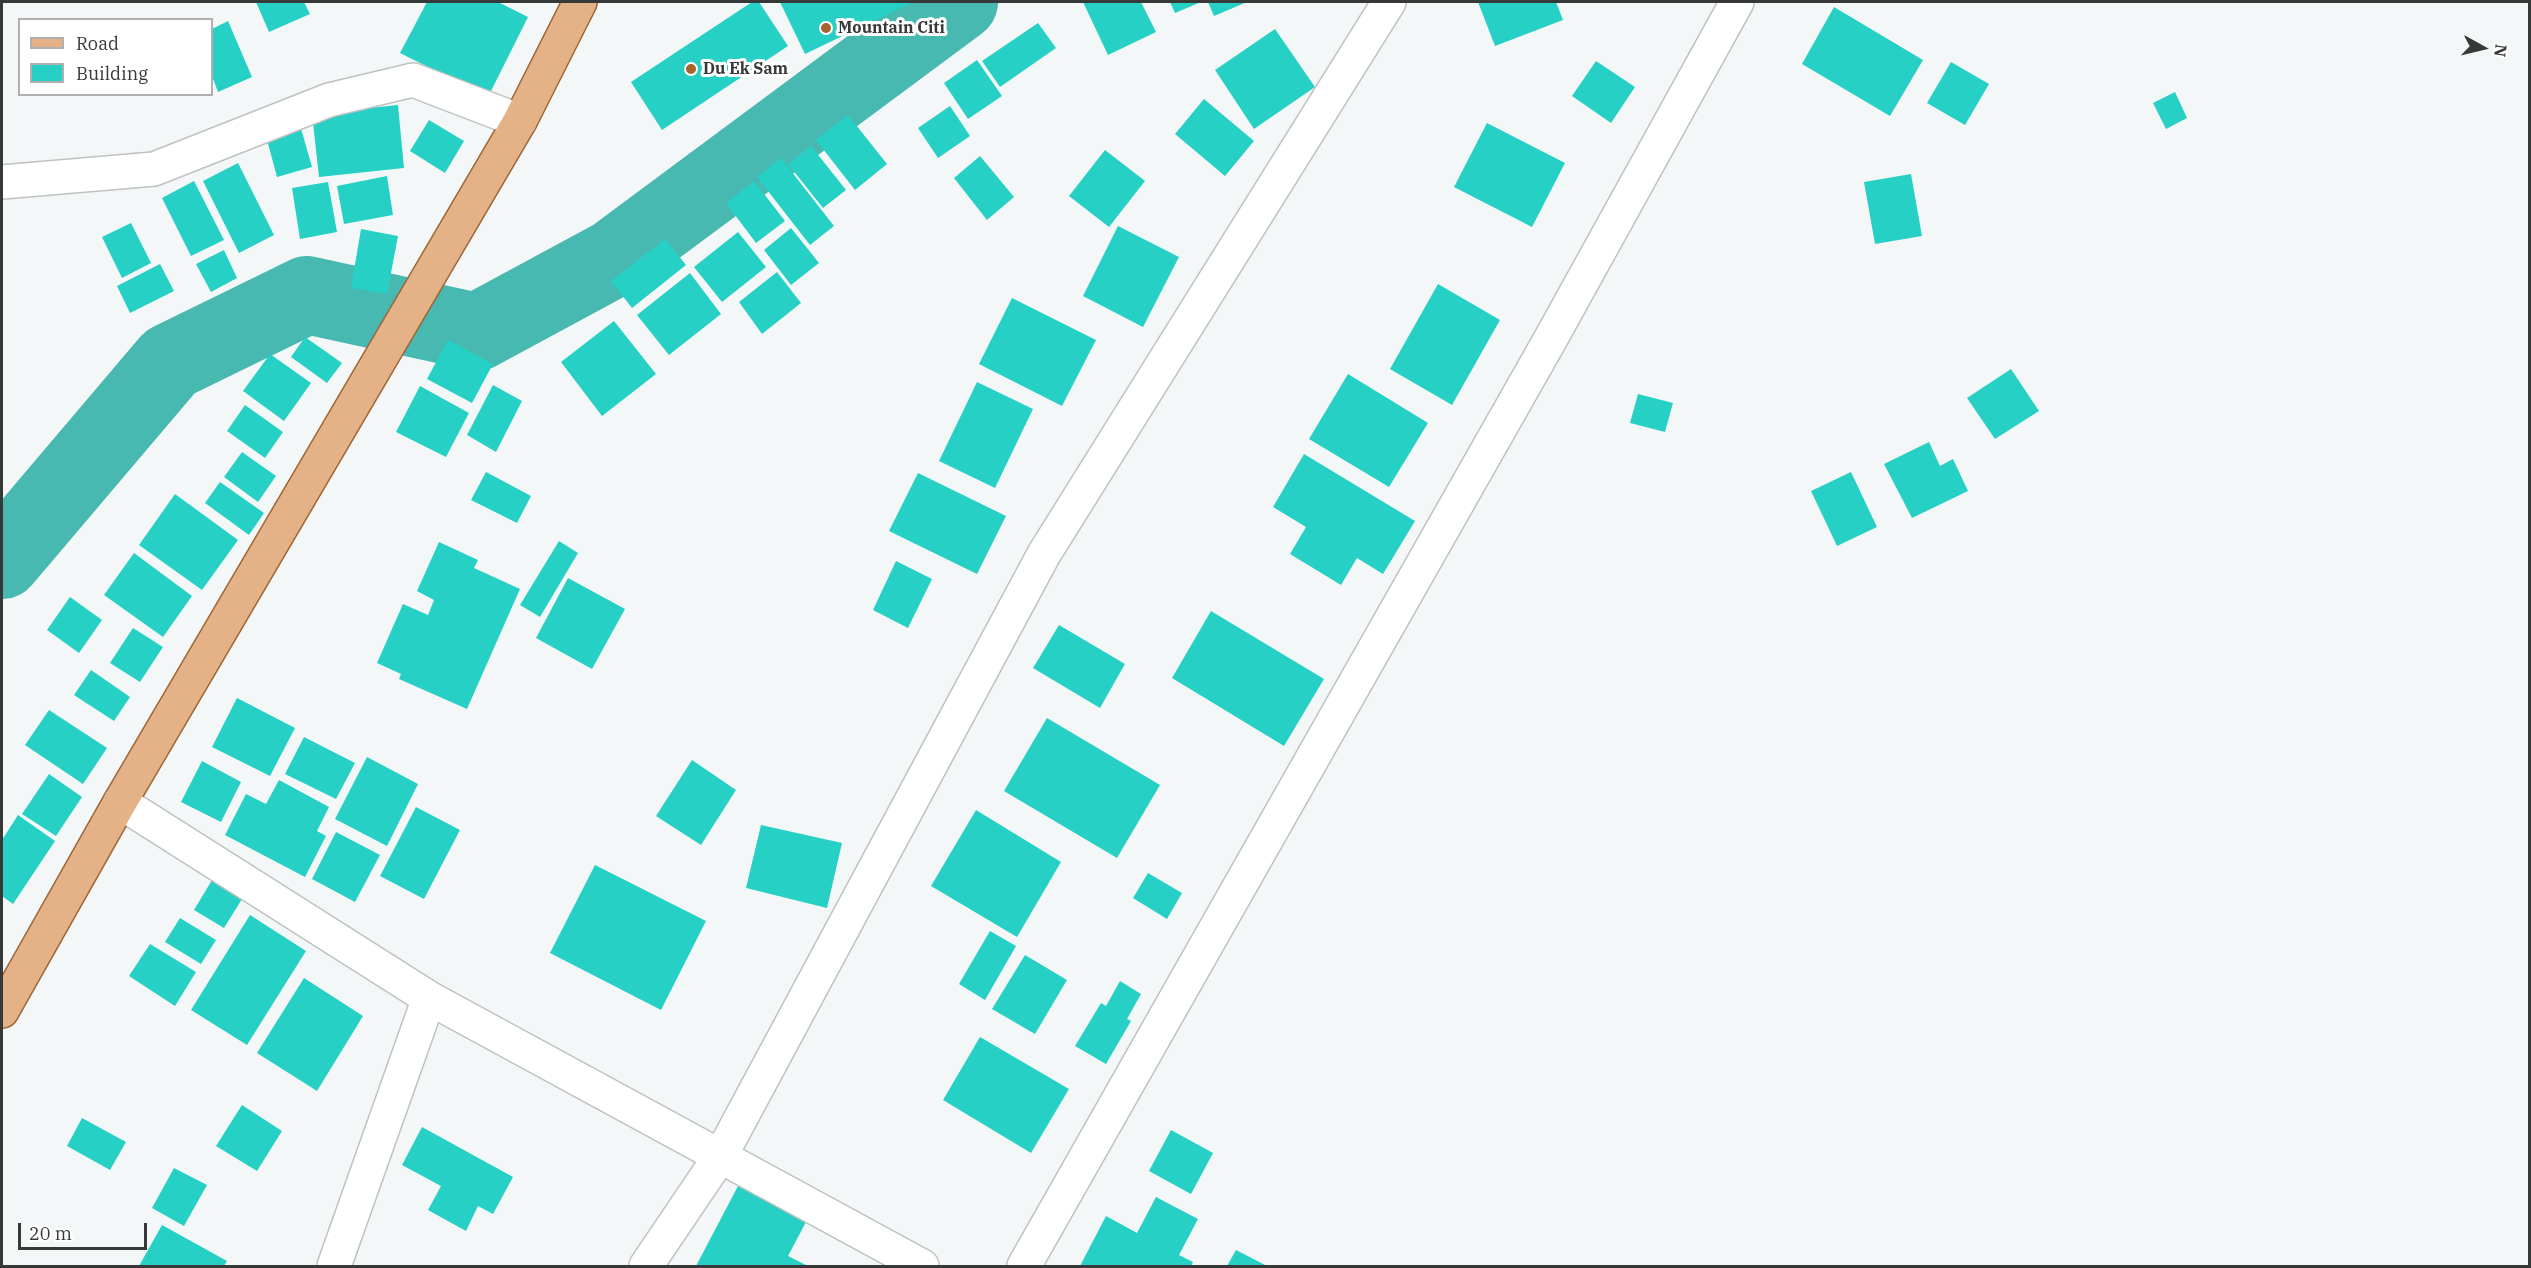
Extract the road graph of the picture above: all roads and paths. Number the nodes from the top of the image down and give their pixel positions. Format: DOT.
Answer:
graph roads {
  1 [pos="580,2"];
  2 [pos="1389,2"];
  3 [pos="1737,2"];
  4 [pos="520,121"];
  5 [pos="2,182"];
  6 [pos="120,802"];
  7 [pos="429,998"];
  8 [pos="2,1011"];
  9 [pos="721,1155"];
  10 [pos="334,1266"];
  11 [pos="646,1266"];
  12 [pos="922,1266"];
  13 [pos="1024,1266"];
  1 -- 4 [label="main road"];
  2 -- 9 [label="street"];
  3 -- 13 [label="street"];
  4 -- 5 [label="street"];
  4 -- 6 [label="main road"];
  6 -- 7 [label="street"];
  6 -- 8 [label="main road"];
  7 -- 9 [label="street"];
  7 -- 10 [label="street"];
  9 -- 11 [label="street"];
  9 -- 12 [label="street"];
}
